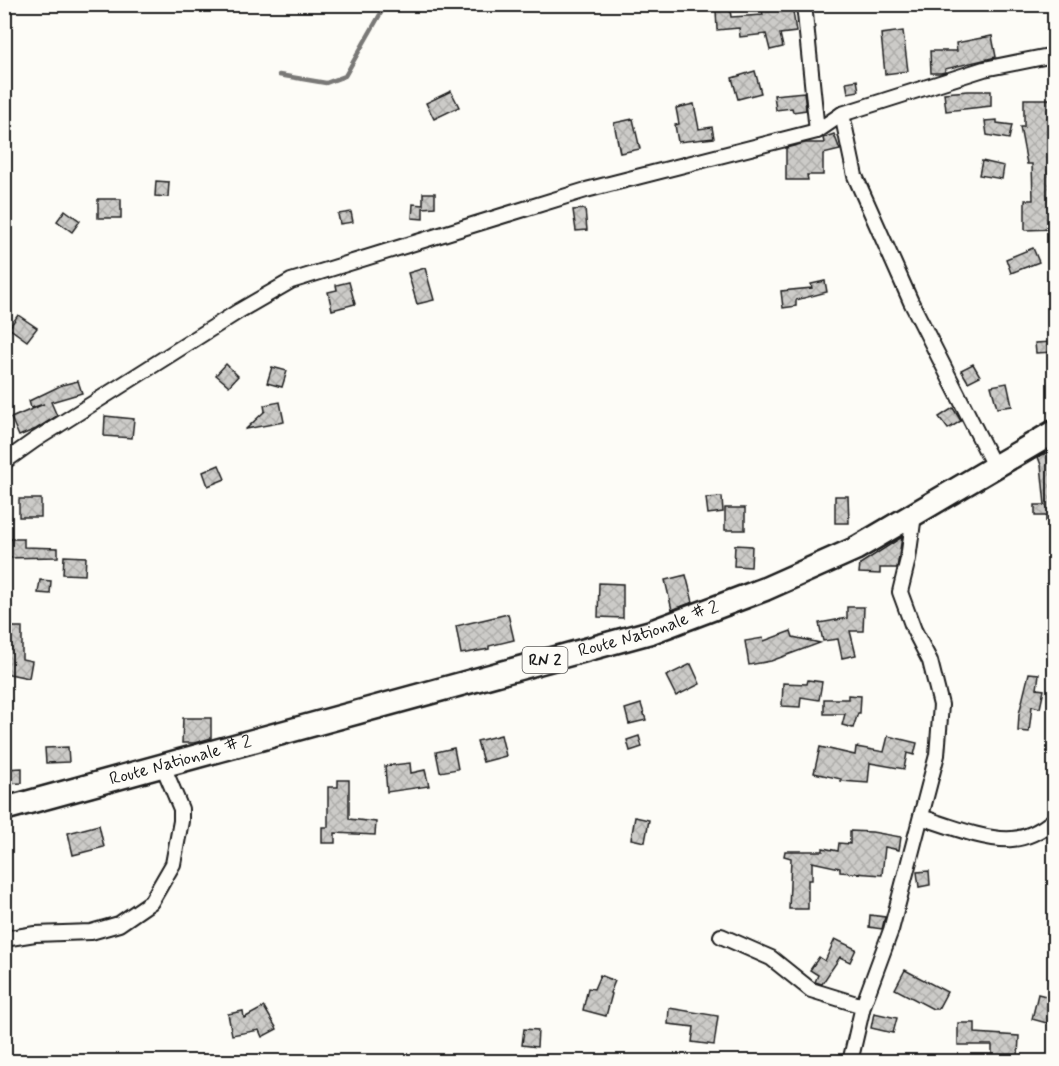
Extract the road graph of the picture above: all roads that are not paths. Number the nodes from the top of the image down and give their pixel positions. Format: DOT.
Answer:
graph roads {
  1 [pos="804,4"];
  2 [pos="1054,55"];
  3 [pos="842,114"];
  4 [pos="817,131"];
  5 [pos="1054,432"];
  6 [pos="4,462"];
  7 [pos="995,468"];
  8 [pos="914,515"];
  9 [pos="163,766"];
  10 [pos="4,809"];
  11 [pos="921,817"];
  12 [pos="1054,820"];
  13 [pos="721,936"];
  14 [pos="4,939"];
  15 [pos="863,1006"];
  16 [pos="850,1062"];
  1 -- 4 [label="street"];
  2 -- 3 [label="street"];
  3 -- 4 [label="street"];
  3 -- 7 [label="street"];
  4 -- 6 [label="street"];
  5 -- 7 [label="main road, Route Nationale # 2 / RN 2"];
  7 -- 8 [label="main road, Route Nationale # 2 / RN 2"];
  8 -- 9 [label="main road, Route Nationale # 2 / RN 2"];
  8 -- 11 [label="street"];
  9 -- 10 [label="main road, Route Nationale # 2 / RN 2"];
  9 -- 14 [label="street"];
  11 -- 12 [label="street"];
  11 -- 15 [label="street"];
  13 -- 15 [label="street"];
  15 -- 16 [label="street"];
}
